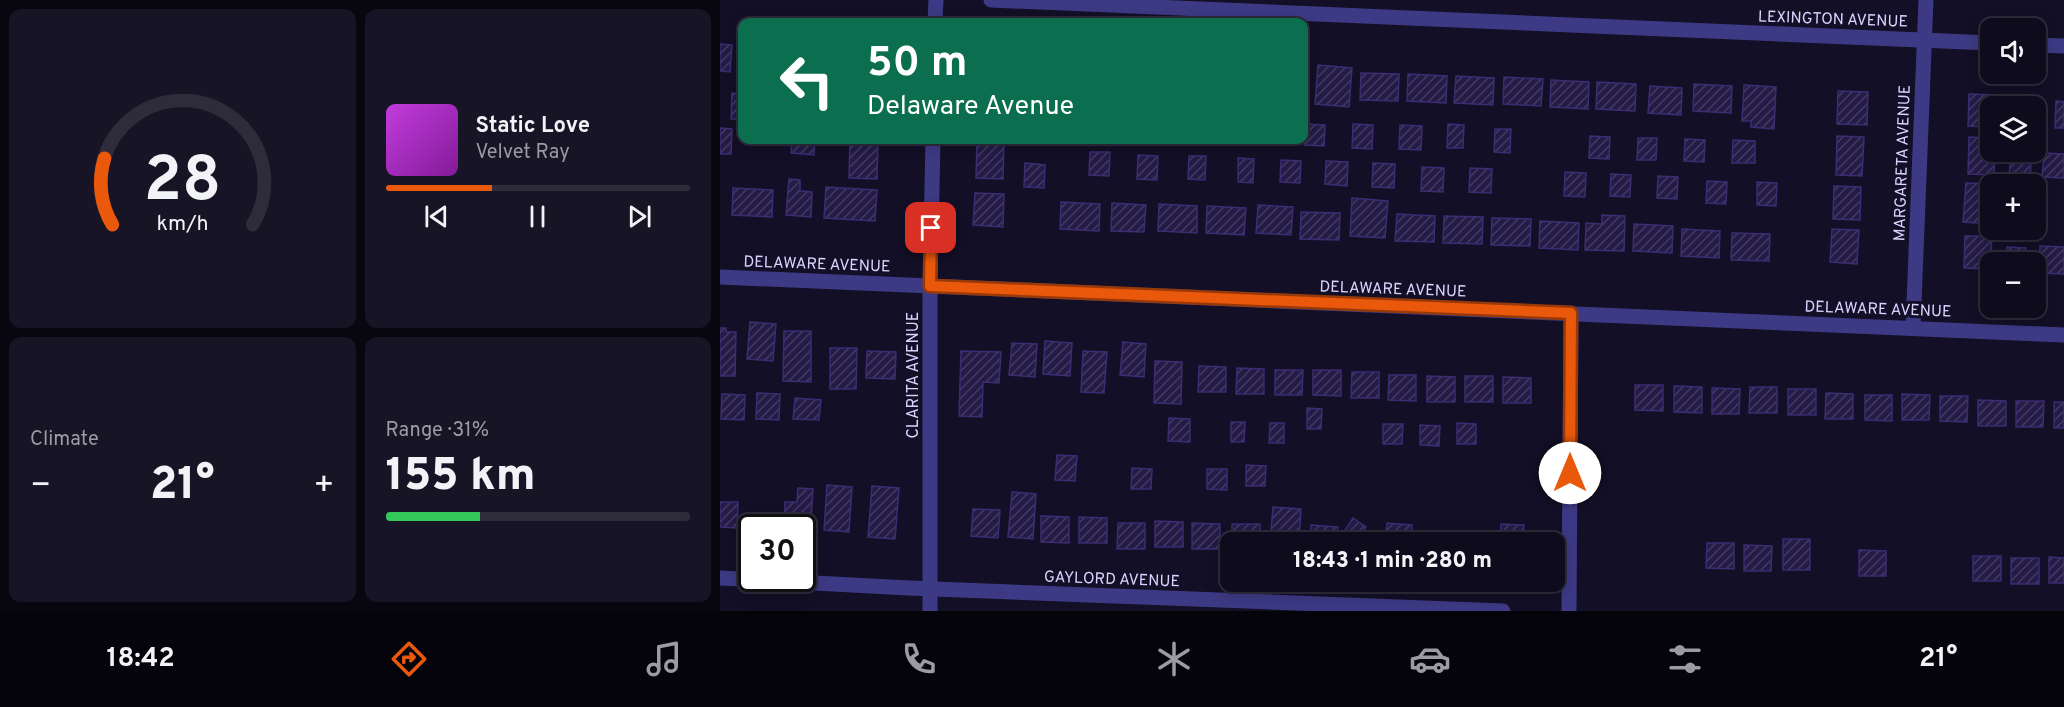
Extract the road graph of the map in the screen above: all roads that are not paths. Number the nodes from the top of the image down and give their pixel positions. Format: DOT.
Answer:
graph roads {
  1 [pos="936,0"];
  2 [pos="991,0"];
  3 [pos="1926,0"];
  4 [pos="935,18"];
  5 [pos="1924,40"];
  6 [pos="1980,43"];
  7 [pos="2046,45"];
  8 [pos="2064,46"];
  9 [pos="933,144"];
  10 [pos="720,277"];
  11 [pos="930,286"];
  12 [pos="1571,313"];
  13 [pos="1913,328"];
  14 [pos="2064,334"];
  15 [pos="720,578"];
  16 [pos="930,589"];
  17 [pos="930,611"];
  18 [pos="1503,611"];
  19 [pos="1569,611"];
  1 -- 4 [label="street"];
  2 -- 5 [label="street, LEXINGTON AVENUE"];
  3 -- 5 [label="street, MARGARETA AVENUE"];
  5 -- 6 [label="street, LEXINGTON AVENUE"];
  5 -- 13 [label="street, MARGARETA AVENUE"];
  7 -- 8 [label="street"];
  9 -- 11 [label="street, CLARITA AVENUE"];
  10 -- 11 [label="street, DELAWARE AVENUE"];
  11 -- 12 [label="street, DELAWARE AVENUE"];
  11 -- 16 [label="street, CLARITA AVENUE"];
  12 -- 13 [label="street, DELAWARE AVENUE"];
  12 -- 19 [label="street"];
  13 -- 14 [label="street, DELAWARE AVENUE"];
  15 -- 16 [label="street, GAYLORD AVENUE"];
  16 -- 17 [label="street, CLARITA AVENUE"];
  16 -- 18 [label="street, GAYLORD AVENUE"];
}
